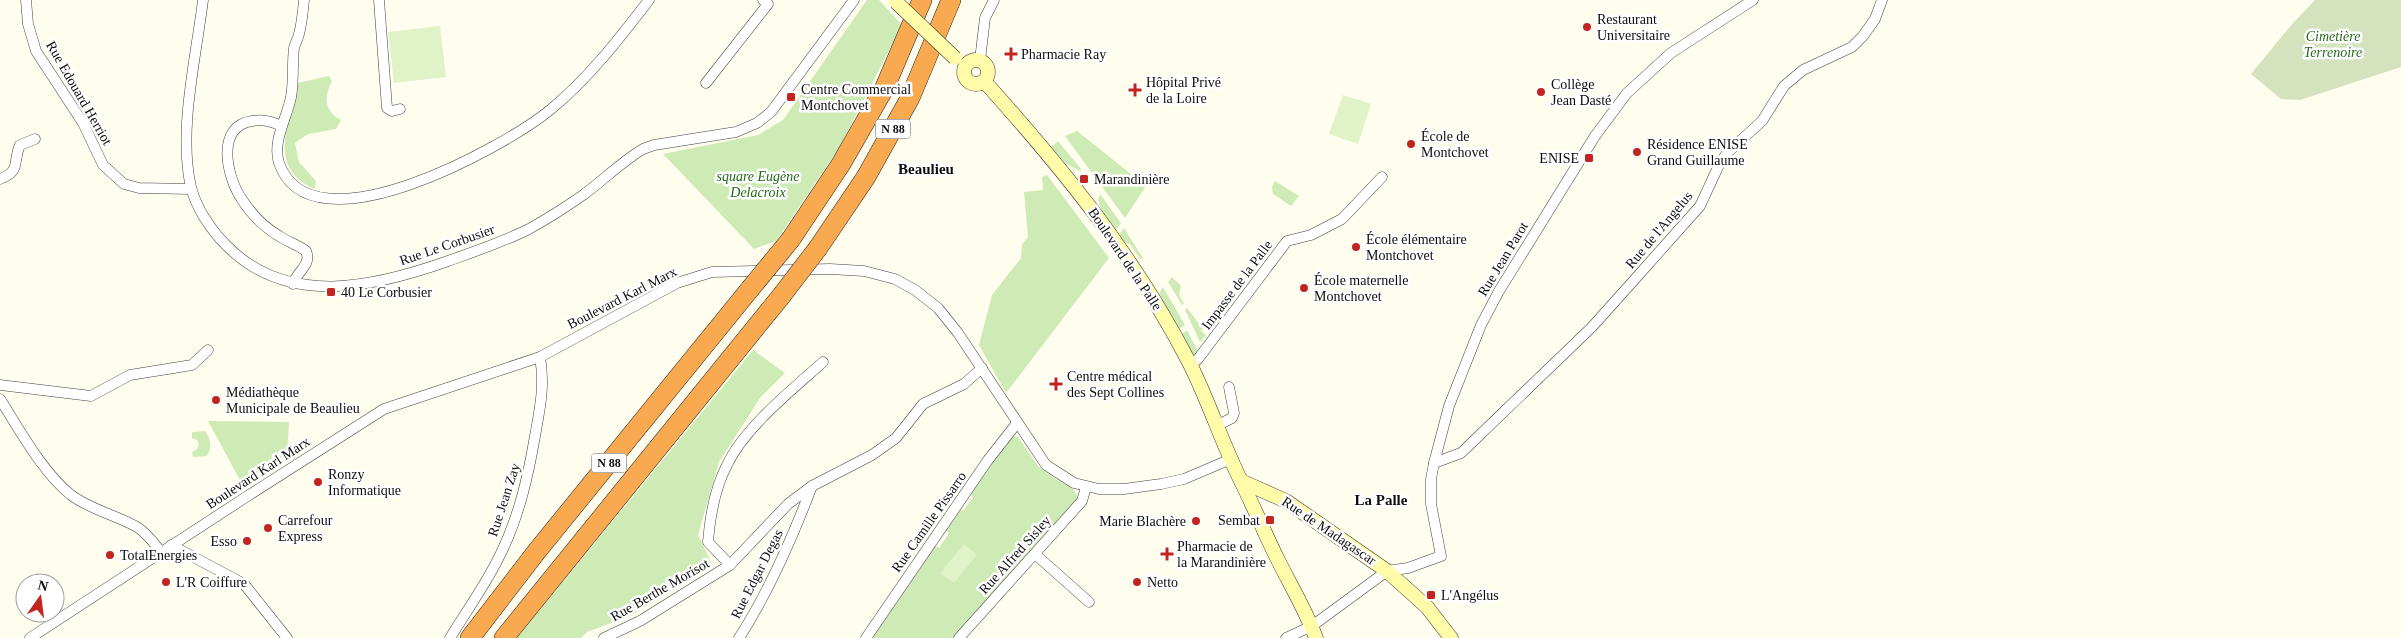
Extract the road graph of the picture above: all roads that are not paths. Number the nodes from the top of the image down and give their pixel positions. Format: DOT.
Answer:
graph roads {
  1 [pos="26,0"];
  2 [pos="203,0"];
  3 [pos="304,0"];
  4 [pos="379,0"];
  5 [pos="648,0"];
  6 [pos="763,0"];
  7 [pos="854,0"];
  8 [pos="922,0"];
  9 [pos="951,0"];
  10 [pos="994,0"];
  11 [pos="1753,0"];
  12 [pos="1882,0"];
  13 [pos="895,1"];
  14 [pos="980,60"];
  15 [pos="960,62"];
  16 [pos="984,81"];
  17 [pos="706,83"];
  18 [pos="400,109"];
  19 [pos="281,126"];
  20 [pos="35,139"];
  21 [pos="1382,178"];
  22 [pos="0,179"];
  23 [pos="191,190"];
  24 [pos="293,284"];
  25 [pos="208,350"];
  26 [pos="540,357"];
  27 [pos="823,362"];
  28 [pos="1191,365"];
  29 [pos="982,368"];
  30 [pos="0,385"];
  31 [pos="1229,387"];
  32 [pos="0,399"];
  33 [pos="1017,423"];
  34 [pos="1216,426"];
  35 [pos="1231,459"];
  36 [pos="1434,464"];
  37 [pos="1241,481"];
  38 [pos="812,486"];
  39 [pos="1086,487"];
  40 [pos="780,512"];
  41 [pos="798,522"];
  42 [pos="172,545"];
  43 [pos="162,552"];
  44 [pos="1034,554"];
  45 [pos="730,565"];
  46 [pos="1387,571"];
  47 [pos="1088,602"];
  48 [pos="1314,632"];
  49 [pos="30,638"];
  50 [pos="287,638"];
  51 [pos="450,638"];
  52 [pos="470,638"];
  53 [pos="504,638"];
  54 [pos="604,638"];
  55 [pos="739,638"];
  56 [pos="866,638"];
  57 [pos="959,638"];
  58 [pos="1286,638"];
  59 [pos="1451,638"];
  1 -- 23 [label="street, Rue Edouard Herriot"];
  2 -- 23 [label="street, Rue Le Corbusier"];
  3 -- 19 [label="street"];
  4 -- 18 [label="street"];
  5 -- 19 [label="street"];
  6 -- 17 [label="street"];
  7 -- 24 [label="street, Rue Le Corbusier"];
  8 -- 52 [label="highway, N 88, bridge"];
  9 -- 53 [label="highway, N 88, bridge"];
  10 -- 14 [label="street"];
  11 -- 36 [label="street, Rue Jean Parot"];
  12 -- 36 [label="street, Rue de l'Angelus"];
  13 -- 15 [label="street, bridge"];
  14 -- 15 [label="street"];
  14 -- 16 [label="street"];
  15 -- 16 [label="street"];
  16 -- 28 [label="street, Boulevard de la Palle"];
  19 -- 24 [label="street"];
  20 -- 22 [label="street"];
  21 -- 28 [label="street, Impasse de la Palle"];
  23 -- 24 [label="street, Rue Le Corbusier"];
  25 -- 30 [label="street"];
  26 -- 29 [label="street, Boulevard Karl Marx"];
  26 -- 42 [label="street, Boulevard Karl Marx"];
  26 -- 51 [label="street, Rue Jean Zay"];
  27 -- 45 [label="street, Rue Berthe Morisot"];
  28 -- 34 [label="street, Boulevard de la Palle"];
  29 -- 33 [label="street, Boulevard Karl Marx"];
  29 -- 38 [label="street"];
  31 -- 34 [label="street"];
  32 -- 43 [label="street"];
  33 -- 39 [label="street, Boulevard Karl Marx"];
  33 -- 56 [label="street, Rue Camille Pissarro"];
  34 -- 35 [label="street, Boulevard de la Palle"];
  35 -- 37 [label="street, Boulevard de la Palle"];
  35 -- 39 [label="street, Boulevard Karl Marx"];
  36 -- 46 [label="street, Rue Jean Parot"];
  37 -- 46 [label="street, Rue de Madagascar"];
  37 -- 48 [label="street, Boulevard de la Palle"];
  38 -- 40 [label="street, Rue Berthe Morisot"];
  38 -- 41 [label="street, Rue Edgar Degas"];
  39 -- 44 [label="street, Rue Alfred Sisley"];
  40 -- 41 [label="street, Rue Edgar Degas"];
  40 -- 45 [label="street, Rue Berthe Morisot"];
  41 -- 55 [label="street, Rue Edgar Degas"];
  42 -- 43 [label="street, Boulevard Karl Marx"];
  42 -- 50 [label="street"];
  43 -- 49 [label="street, Boulevard Karl Marx"];
  44 -- 47 [label="street"];
  44 -- 57 [label="street, Rue Alfred Sisley"];
  45 -- 54 [label="street, Rue Berthe Morisot"];
  46 -- 48 [label="street"];
  46 -- 59 [label="street, Rue de Madagascar"];
  48 -- 58 [label="street"];
}
